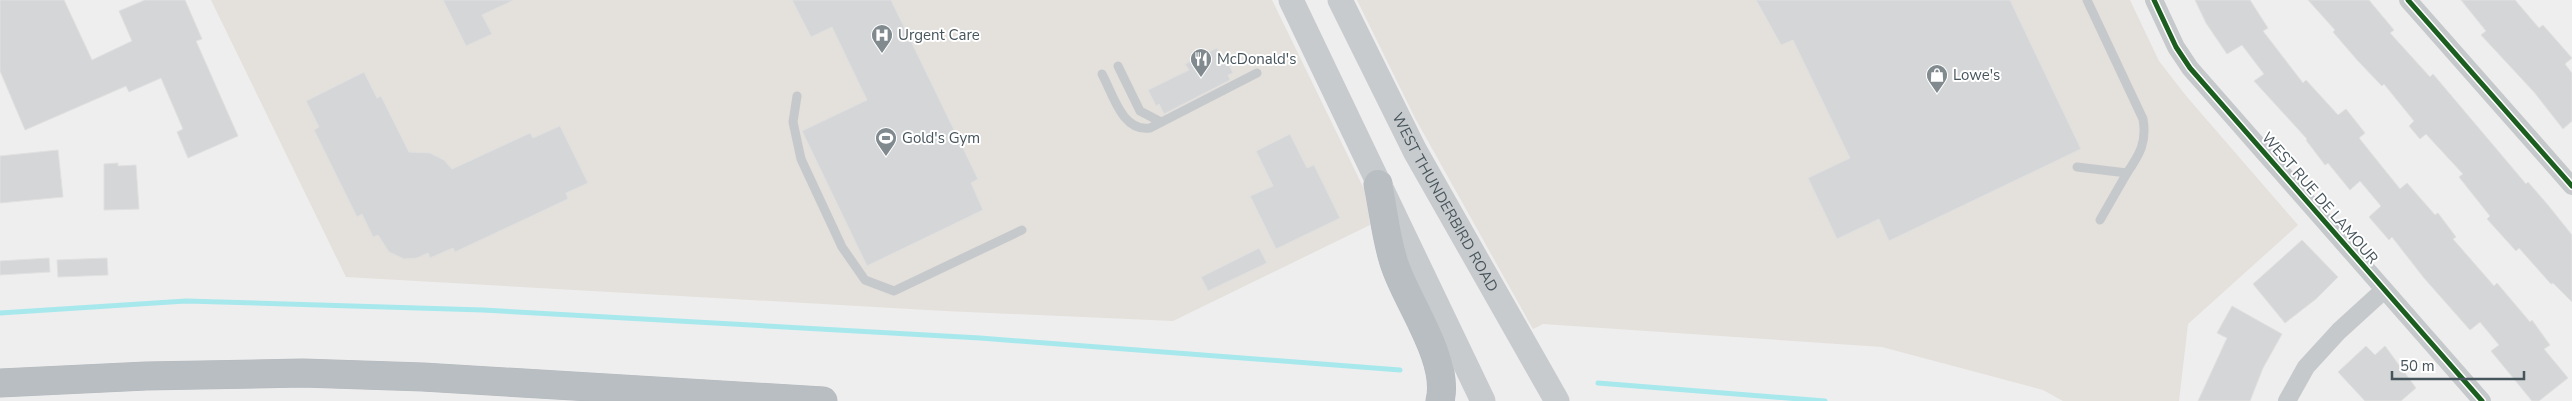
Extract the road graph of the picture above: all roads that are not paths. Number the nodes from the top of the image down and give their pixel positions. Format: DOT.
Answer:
graph roads {
  1 [pos="1291,0"];
  2 [pos="1340,0"];
  3 [pos="2087,0"];
  4 [pos="2154,0"];
  5 [pos="2408,0"];
  6 [pos="1118,66"];
  7 [pos="1256,73"];
  8 [pos="1102,74"];
  9 [pos="797,96"];
  10 [pos="1160,122"];
  11 [pos="2077,167"];
  12 [pos="2127,173"];
  13 [pos="1378,184"];
  14 [pos="2572,186"];
  15 [pos="2100,220"];
  16 [pos="1022,230"];
  17 [pos="2384,290"];
  18 [pos="0,383"];
  19 [pos="823,401"];
  20 [pos="1440,401"];
  21 [pos="1483,401"];
  22 [pos="1557,401"];
  23 [pos="2287,401"];
  24 [pos="2482,401"];
  1 -- 13 [label="main road"];
  2 -- 22 [label="main road, WEST THUNDERBIRD ROAD"];
  3 -- 12 [label="lane"];
  4 -- 17 [label="street, WEST RUE DE LAMOUR"];
  5 -- 14 [label="street"];
  6 -- 10 [label="lane"];
  7 -- 10 [label="lane"];
  8 -- 10 [label="lane"];
  9 -- 16 [label="lane"];
  11 -- 12 [label="lane"];
  12 -- 15 [label="lane"];
  13 -- 20 [label="highway"];
  13 -- 21 [label="main road"];
  17 -- 23 [label="street"];
  17 -- 24 [label="street, WEST RUE DE LAMOUR"];
  18 -- 19 [label="highway"];
}
